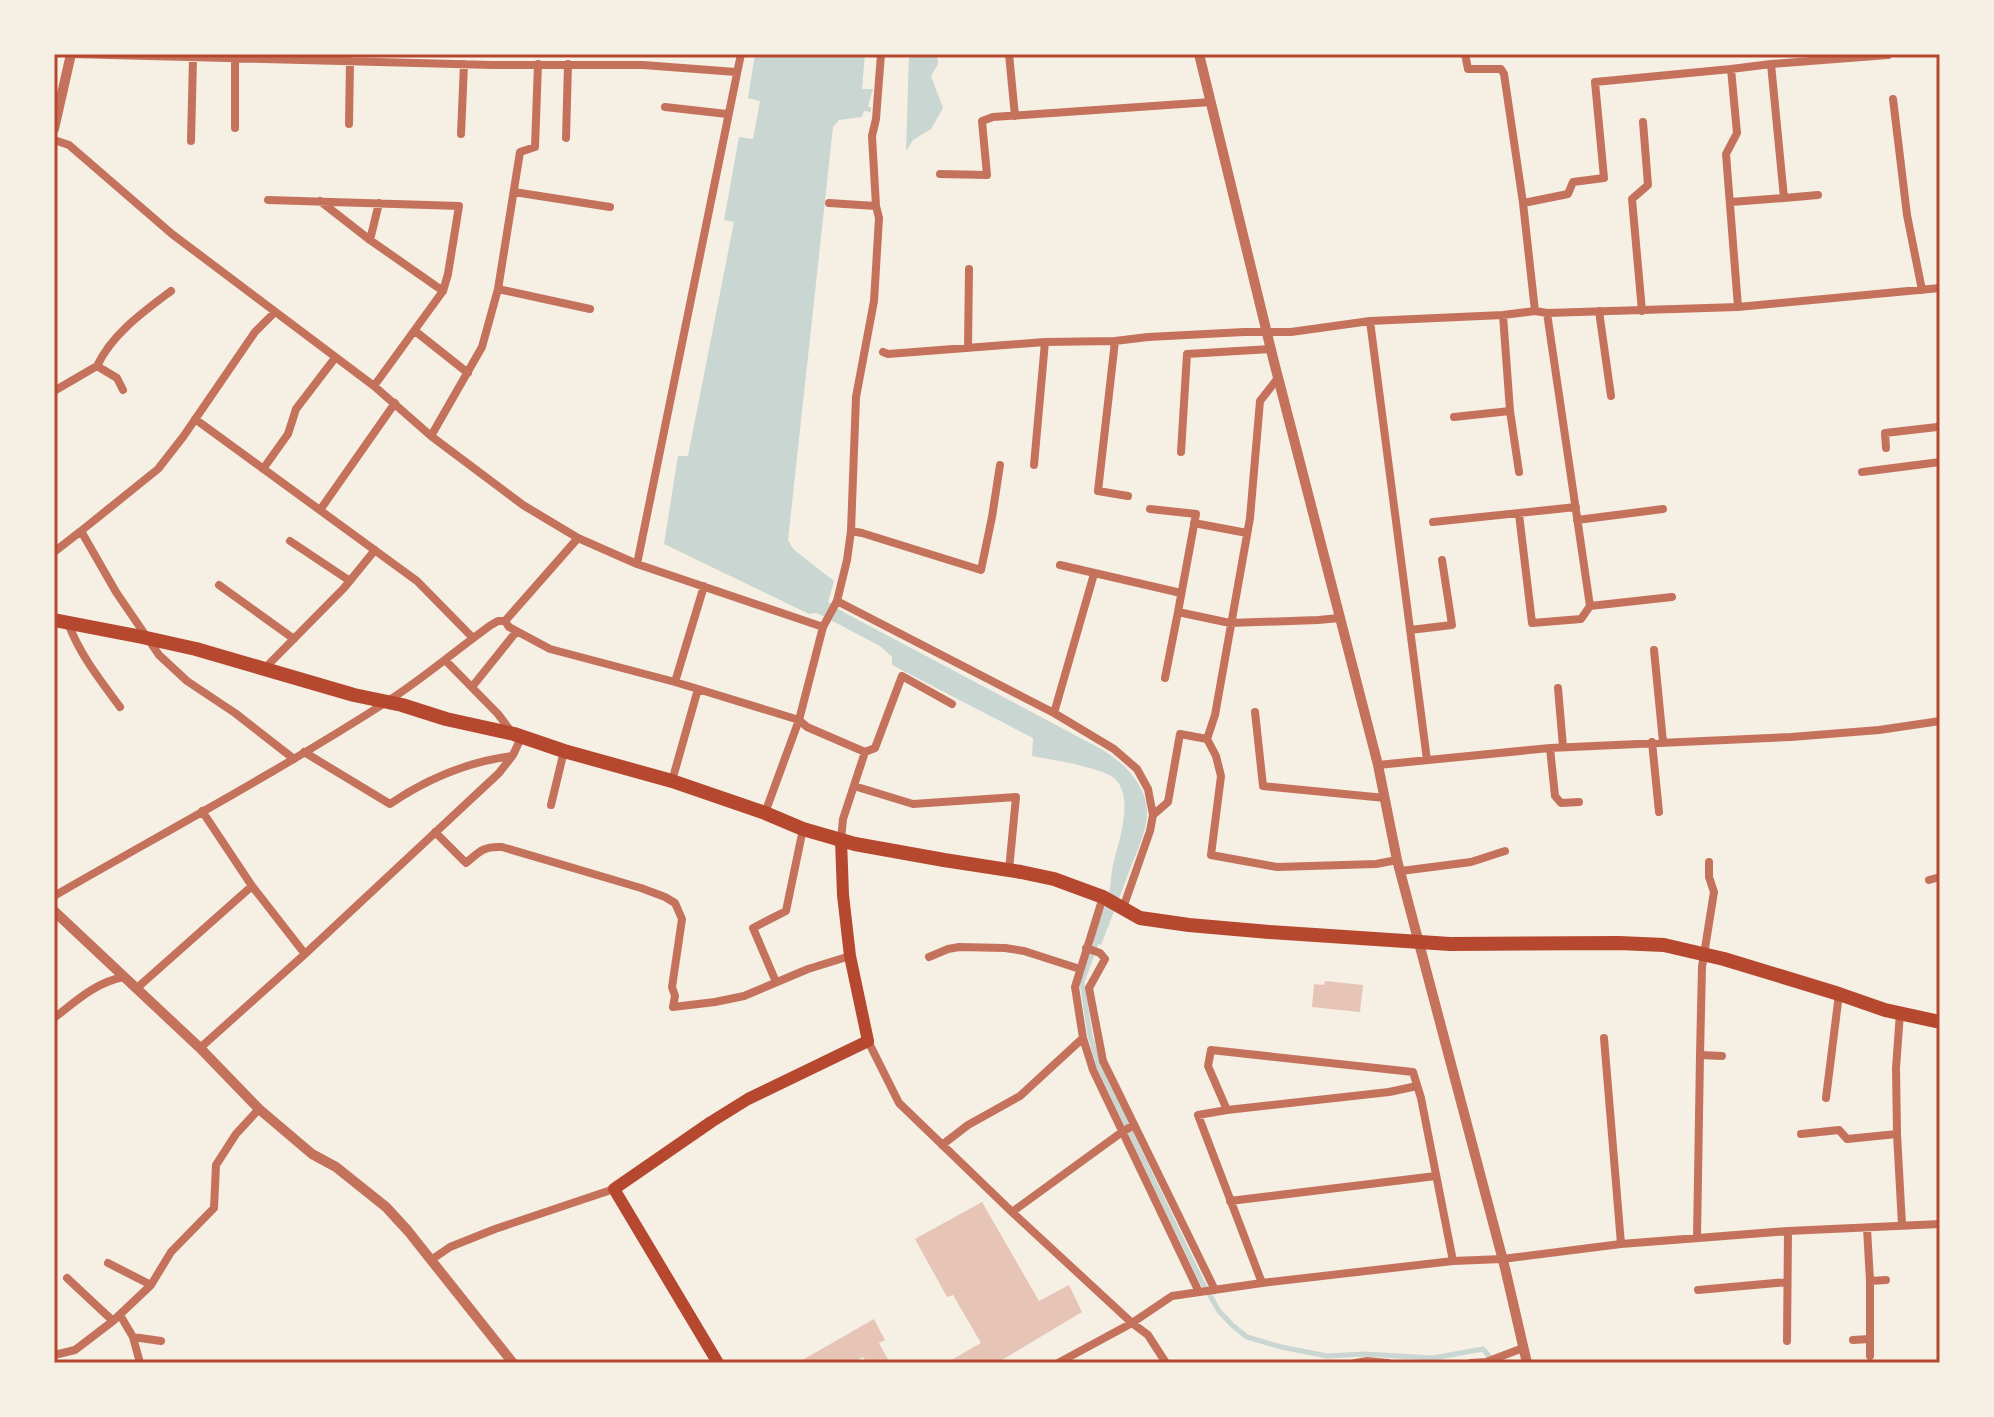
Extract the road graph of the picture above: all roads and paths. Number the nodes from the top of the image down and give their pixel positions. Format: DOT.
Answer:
graph roads {
  1 [pos="71,54"];
  2 [pos="492,54"];
  3 [pos="643,54"];
  4 [pos="741,54"];
  5 [pos="881,54"];
  6 [pos="1009,54"];
  7 [pos="1199,54"];
  8 [pos="1465,54"];
  9 [pos="1888,55"];
  10 [pos="193,58"];
  11 [pos="235,59"];
  12 [pos="350,61"];
  13 [pos="464,64"];
  14 [pos="538,64"];
  15 [pos="568,64"];
  16 [pos="1771,64"];
  17 [pos="493,65"];
  18 [pos="643,65"];
  19 [pos="1731,69"];
  20 [pos="736,72"];
  21 [pos="1893,99"];
  22 [pos="1211,102"];
  23 [pos="665,107"];
  24 [pos="727,114"];
  25 [pos="1015,116"];
  26 [pos="1643,122"];
  27 [pos="349,124"];
  28 [pos="235,128"];
  29 [pos="54,129"];
  30 [pos="461,134"];
  31 [pos="566,138"];
  32 [pos="54,140"];
  33 [pos="191,141"];
  34 [pos="940,174"];
  35 [pos="514,192"];
  36 [pos="1818,195"];
  37 [pos="1784,198"];
  38 [pos="268,200"];
  39 [pos="320,201"];
  40 [pos="1731,202"];
  41 [pos="379,203"];
  42 [pos="829,203"];
  43 [pos="1523,203"];
  44 [pos="876,206"];
  45 [pos="610,207"];
  46 [pos="370,240"];
  47 [pos="969,269"];
  48 [pos="1940,288"];
  49 [pos="498,289"];
  50 [pos="1922,290"];
  51 [pos="171,291"];
  52 [pos="443,291"];
  53 [pos="1738,307"];
  54 [pos="590,309"];
  55 [pos="1535,311"];
  56 [pos="1599,311"];
  57 [pos="1642,311"];
  58 [pos="274,313"];
  59 [pos="1547,313"];
  60 [pos="1503,315"];
  61 [pos="1370,321"];
  62 [pos="415,331"];
  63 [pos="1267,332"];
  64 [pos="1115,341"];
  65 [pos="1045,342"];
  66 [pos="968,348"];
  67 [pos="1271,349"];
  68 [pos="883,352"];
  69 [pos="335,358"];
  70 [pos="97,366"];
  71 [pos="468,373"];
  72 [pos="1278,378"];
  73 [pos="374,386"];
  74 [pos="123,390"];
  75 [pos="54,391"];
  76 [pos="1611,396"];
  77 [pos="395,403"];
  78 [pos="1510,411"];
  79 [pos="1454,417"];
  80 [pos="195,419"];
  81 [pos="1940,425"];
  82 [pos="431,436"];
  83 [pos="1886,448"];
  84 [pos="1181,452"];
  85 [pos="1940,462"];
  86 [pos="1000,465"];
  87 [pos="1034,465"];
  88 [pos="263,469"];
  89 [pos="1519,472"];
  90 [pos="1862,472"];
  91 [pos="1128,496"];
  92 [pos="1576,507"];
  93 [pos="1150,509"];
  94 [pos="1663,509"];
  95 [pos="320,510"];
  96 [pos="1519,514"];
  97 [pos="1577,520"];
  98 [pos="1433,522"];
  99 [pos="1194,523"];
  100 [pos="81,531"];
  101 [pos="851,531"];
  102 [pos="1247,533"];
  103 [pos="578,538"];
  104 [pos="290,541"];
  105 [pos="375,550"];
  106 [pos="54,552"];
  107 [pos="1442,560"];
  108 [pos="637,564"];
  109 [pos="1060,565"];
  110 [pos="1094,574"];
  111 [pos="350,581"];
  112 [pos="219,585"];
  113 [pos="704,586"];
  114 [pos="1181,593"];
  115 [pos="1672,597"];
  116 [pos="836,602"];
  117 [pos="1590,606"];
  118 [pos="1178,612"];
  119 [pos="1340,618"];
  120 [pos="61,621"];
  121 [pos="505,621"];
  122 [pos="1230,623"];
  123 [pos="825,624"];
  124 [pos="1410,630"];
  125 [pos="516,632"];
  126 [pos="148,638"];
  127 [pos="473,638"];
  128 [pos="294,639"];
  129 [pos="1654,650"];
  130 [pos="446,661"];
  131 [pos="264,669"];
  132 [pos="1165,678"];
  133 [pos="675,682"];
  134 [pos="472,687"];
  135 [pos="1558,688"];
  136 [pos="698,689"];
  137 [pos="387,702"];
  138 [pos="952,704"];
  139 [pos="120,707"];
  140 [pos="1255,712"];
  141 [pos="1054,713"];
  142 [pos="799,720"];
  143 [pos="1940,721"];
  144 [pos="517,736"];
  145 [pos="1207,739"];
  146 [pos="1652,742"];
  147 [pos="1663,742"];
  148 [pos="1563,747"];
  149 [pos="1550,748"];
  150 [pos="564,751"];
  151 [pos="304,752"];
  152 [pos="865,752"];
  153 [pos="513,755"];
  154 [pos="294,759"];
  155 [pos="1427,760"];
  156 [pos="1378,765"];
  157 [pos="672,781"];
  158 [pos="854,786"];
  159 [pos="1385,798"];
  160 [pos="1579,802"];
  161 [pos="551,805"];
  162 [pos="202,811"];
  163 [pos="1659,812"];
  164 [pos="765,813"];
  165 [pos="1153,815"];
  166 [pos="803,829"];
  167 [pos="435,832"];
  168 [pos="841,840"];
  169 [pos="1505,851"];
  170 [pos="1709,862"];
  171 [pos="1399,865"];
  172 [pos="1009,870"];
  173 [pos="1940,877"];
  174 [pos="1929,880"];
  175 [pos="252,886"];
  176 [pos="54,896"];
  177 [pos="1103,897"];
  178 [pos="1123,908"];
  179 [pos="54,911"];
  180 [pos="1419,940"];
  181 [pos="1086,948"];
  182 [pos="305,954"];
  183 [pos="1704,955"];
  184 [pos="850,956"];
  185 [pos="929,957"];
  186 [pos="1080,969"];
  187 [pos="124,977"];
  188 [pos="776,982"];
  189 [pos="137,988"];
  190 [pos="1089,988"];
  191 [pos="1839,994"];
  192 [pos="1076,996"];
  193 [pos="1900,1013"];
  194 [pos="54,1018"];
  195 [pos="1940,1022"];
  196 [pos="1083,1038"];
  197 [pos="1604,1038"];
  198 [pos="868,1041"];
  199 [pos="200,1048"];
  200 [pos="1700,1055"];
  201 [pos="1722,1056"];
  202 [pos="1417,1086"];
  203 [pos="1826,1098"];
  204 [pos="259,1109"];
  205 [pos="1227,1110"];
  206 [pos="1134,1125"];
  207 [pos="1122,1132"];
  208 [pos="1801,1134"];
  209 [pos="1897,1134"];
  210 [pos="942,1145"];
  211 [pos="1436,1176"];
  212 [pos="614,1189"];
  213 [pos="1230,1201"];
  214 [pos="1012,1212"];
  215 [pos="1940,1224"];
  216 [pos="1902,1225"];
  217 [pos="1867,1228"];
  218 [pos="1788,1231"];
  219 [pos="1697,1238"];
  220 [pos="1621,1244"];
  221 [pos="1502,1259"];
  222 [pos="431,1260"];
  223 [pos="1453,1261"];
  224 [pos="108,1263"];
  225 [pos="67,1278"];
  226 [pos="1886,1280"];
  227 [pos="1870,1281"];
  228 [pos="1787,1282"];
  229 [pos="1262,1283"];
  230 [pos="151,1285"];
  231 [pos="1215,1290"];
  232 [pos="1698,1290"];
  233 [pos="1199,1292"];
  234 [pos="117,1318"];
  235 [pos="1132,1323"];
  236 [pos="133,1337"];
  237 [pos="1870,1339"];
  238 [pos="1853,1340"];
  239 [pos="161,1341"];
  240 [pos="1787,1341"];
  241 [pos="1523,1348"];
  242 [pos="54,1355"];
  243 [pos="1870,1356"];
  244 [pos="1486,1362"];
  245 [pos="140,1363"];
  246 [pos="513,1363"];
  247 [pos="718,1363"];
  248 [pos="1058,1363"];
  249 [pos="1166,1363"];
  250 [pos="1355,1363"];
  251 [pos="1388,1363"];
  252 [pos="1471,1363"];
  253 [pos="1527,1363"];
  1 -- 10 [label="street"];
  1 -- 29 [label="street"];
  2 -- 17 [label="street"];
  3 -- 18 [label="street"];
  4 -- 20 [label="street"];
  5 -- 44 [label="street"];
  6 -- 25 [label="street"];
  7 -- 22 [label="street"];
  8 -- 43 [label="street"];
  9 -- 16 [label="street"];
  10 -- 11 [label="street"];
  10 -- 33 [label="street"];
  11 -- 12 [label="street"];
  11 -- 28 [label="street"];
  12 -- 13 [label="street"];
  12 -- 27 [label="street"];
  13 -- 17 [label="street"];
  13 -- 30 [label="street"];
  14 -- 15 [label="street"];
  14 -- 17 [label="street"];
  14 -- 35 [label="street"];
  15 -- 18 [label="street"];
  15 -- 31 [label="street"];
  16 -- 19 [label="street"];
  16 -- 37 [label="street"];
  18 -- 20 [label="street"];
  19 -- 40 [label="street"];
  19 -- 43 [label="street"];
  20 -- 24 [label="street"];
  21 -- 50 [label="street"];
  22 -- 25 [label="street"];
  22 -- 63 [label="street"];
  23 -- 24 [label="street"];
  24 -- 108 [label="street"];
  25 -- 34 [label="street"];
  26 -- 57 [label="street"];
  32 -- 58 [label="street"];
  35 -- 45 [label="street"];
  35 -- 49 [label="street"];
  36 -- 37 [label="street"];
  37 -- 40 [label="street"];
  38 -- 39 [label="street"];
  39 -- 41 [label="street"];
  39 -- 46 [label="street"];
  40 -- 53 [label="street"];
  41 -- 46 [label="street"];
  41 -- 52 [label="street"];
  42 -- 44 [label="street"];
  43 -- 55 [label="street"];
  44 -- 101 [label="street"];
  46 -- 52 [label="street"];
  47 -- 66 [label="street"];
  48 -- 50 [label="street"];
  49 -- 54 [label="street"];
  49 -- 71 [label="street"];
  50 -- 53 [label="street"];
  51 -- 70 [label="street"];
  52 -- 62 [label="street"];
  53 -- 57 [label="street"];
  55 -- 59 [label="street"];
  55 -- 60 [label="street"];
  56 -- 57 [label="street"];
  56 -- 59 [label="street"];
  56 -- 76 [label="street"];
  58 -- 69 [label="street"];
  58 -- 80 [label="street"];
  59 -- 92 [label="street"];
  60 -- 61 [label="street"];
  60 -- 78 [label="street"];
  61 -- 63 [label="street"];
  61 -- 124 [label="street"];
  62 -- 71 [label="street"];
  62 -- 73 [label="street"];
  63 -- 64 [label="street"];
  63 -- 67 [label="street"];
  64 -- 65 [label="street"];
  64 -- 91 [label="street"];
  65 -- 66 [label="street"];
  65 -- 87 [label="street"];
  66 -- 68 [label="street"];
  67 -- 72 [label="street"];
  67 -- 84 [label="street"];
  69 -- 73 [label="street"];
  69 -- 88 [label="street"];
  70 -- 74 [label="street"];
  70 -- 75 [label="street"];
  71 -- 82 [label="street"];
  72 -- 102 [label="street"];
  72 -- 119 [label="street"];
  73 -- 77 [label="street"];
  77 -- 82 [label="street"];
  77 -- 95 [label="street"];
  78 -- 79 [label="street"];
  78 -- 89 [label="street"];
  80 -- 88 [label="street"];
  80 -- 100 [label="street"];
  81 -- 83 [label="street"];
  82 -- 103 [label="street"];
  85 -- 90 [label="street"];
  86 -- 101 [label="street"];
  88 -- 95 [label="street"];
  92 -- 96 [label="street"];
  92 -- 97 [label="street"];
  93 -- 99 [label="street"];
  94 -- 97 [label="street"];
  95 -- 105 [label="street"];
  96 -- 98 [label="street"];
  96 -- 117 [label="street"];
  97 -- 117 [label="street"];
  99 -- 102 [label="street"];
  99 -- 114 [label="street"];
  100 -- 106 [label="street"];
  100 -- 126 [label="street"];
  101 -- 116 [label="street"];
  102 -- 122 [label="street"];
  103 -- 108 [label="street"];
  103 -- 121 [label="street"];
  104 -- 111 [label="street"];
  105 -- 111 [label="street"];
  105 -- 127 [label="street"];
  107 -- 124 [label="street"];
  108 -- 113 [label="street"];
  109 -- 110 [label="street"];
  110 -- 114 [label="street"];
  110 -- 141 [label="street"];
  111 -- 128 [label="street"];
  112 -- 128 [label="street"];
  113 -- 123 [label="street"];
  113 -- 133 [label="street"];
  114 -- 118 [label="street"];
  115 -- 117 [label="street"];
  116 -- 123 [label="street"];
  116 -- 141 [label="street"];
  118 -- 122 [label="street"];
  118 -- 132 [label="street"];
  119 -- 122 [label="street"];
  119 -- 156 [label="street"];
  120 -- 126 [label="main road"];
  120 -- 139 [label="street"];
  121 -- 125 [label="street"];
  121 -- 127 [label="street"];
  122 -- 145 [label="street"];
  123 -- 142 [label="street"];
  124 -- 155 [label="street"];
  125 -- 133 [label="street"];
  125 -- 134 [label="street"];
  126 -- 131 [label="main road"];
  126 -- 154 [label="street"];
  127 -- 130 [label="street"];
  128 -- 131 [label="street"];
  129 -- 147 [label="street"];
  130 -- 134 [label="street"];
  130 -- 137 [label="street"];
  131 -- 137 [label="main road"];
  133 -- 136 [label="street"];
  134 -- 144 [label="street"];
  135 -- 148 [label="street"];
  136 -- 142 [label="street"];
  136 -- 157 [label="street"];
  137 -- 144 [label="main road"];
  137 -- 151 [label="street"];
  138 -- 152 [label="street"];
  140 -- 159 [label="street"];
  141 -- 165 [label="street"];
  142 -- 152 [label="street"];
  142 -- 164 [label="street"];
  143 -- 147 [label="street"];
  144 -- 150 [label="main road"];
  144 -- 153 [label="street"];
  145 -- 165 [label="street"];
  145 -- 171 [label="street"];
  146 -- 147 [label="street"];
  146 -- 148 [label="street"];
  146 -- 163 [label="street"];
  148 -- 149 [label="street"];
  149 -- 155 [label="street"];
  149 -- 160 [label="street"];
  150 -- 157 [label="main road"];
  150 -- 161 [label="street"];
  151 -- 153 [label="street"];
  151 -- 154 [label="street"];
  152 -- 158 [label="street"];
  153 -- 167 [label="street"];
  154 -- 162 [label="street"];
  155 -- 156 [label="street"];
  156 -- 159 [label="street"];
  157 -- 164 [label="main road"];
  158 -- 168 [label="street"];
  158 -- 172 [label="street"];
  159 -- 171 [label="street"];
  162 -- 175 [label="street"];
  162 -- 176 [label="street"];
  164 -- 166 [label="main road"];
  165 -- 178 [label="street"];
  166 -- 168 [label="main road"];
  166 -- 188 [label="street"];
  167 -- 182 [label="street"];
  167 -- 188 [label="street"];
  168 -- 172 [label="main road"];
  168 -- 184 [label="main road"];
  169 -- 171 [label="street"];
  170 -- 183 [label="street"];
  171 -- 180 [label="street"];
  172 -- 177 [label="main road"];
  173 -- 174 [label="street"];
  175 -- 182 [label="street"];
  175 -- 189 [label="street"];
  177 -- 178 [label="main road"];
  177 -- 181 [label="street"];
  178 -- 180 [label="main road"];
  179 -- 187 [label="street"];
  180 -- 183 [label="main road"];
  180 -- 221 [label="street"];
  181 -- 186 [label="street"];
  181 -- 190 [label="street"];
  182 -- 199 [label="street"];
  183 -- 191 [label="main road"];
  183 -- 200 [label="street"];
  184 -- 188 [label="street"];
  184 -- 198 [label="main road"];
  185 -- 186 [label="street"];
  186 -- 192 [label="street"];
  187 -- 189 [label="street"];
  187 -- 194 [label="street"];
  189 -- 199 [label="street"];
  190 -- 192 [label="street"];
  190 -- 206 [label="street"];
  191 -- 193 [label="main road"];
  191 -- 203 [label="street"];
  192 -- 196 [label="street"];
  193 -- 195 [label="main road"];
  193 -- 209 [label="street"];
  196 -- 207 [label="street"];
  196 -- 210 [label="street"];
  197 -- 220 [label="street"];
  198 -- 210 [label="street"];
  198 -- 212 [label="main road"];
  199 -- 204 [label="street"];
  200 -- 201 [label="street"];
  200 -- 219 [label="street"];
  202 -- 205 [label="street"];
  202 -- 205 [label="street"];
  202 -- 211 [label="street"];
  204 -- 222 [label="street"];
  204 -- 230 [label="street"];
  205 -- 213 [label="street"];
  206 -- 207 [label="street"];
  206 -- 231 [label="street"];
  207 -- 214 [label="street"];
  207 -- 233 [label="street"];
  208 -- 209 [label="street"];
  209 -- 216 [label="street"];
  210 -- 214 [label="street"];
  211 -- 213 [label="street"];
  211 -- 223 [label="street"];
  212 -- 222 [label="street"];
  212 -- 247 [label="main road"];
  213 -- 229 [label="street"];
  214 -- 235 [label="street"];
  215 -- 216 [label="street"];
  216 -- 217 [label="street"];
  217 -- 218 [label="street"];
  217 -- 227 [label="street"];
  218 -- 219 [label="street"];
  218 -- 228 [label="street"];
  219 -- 220 [label="street"];
  220 -- 221 [label="street"];
  221 -- 223 [label="street"];
  221 -- 241 [label="street"];
  222 -- 246 [label="street"];
  223 -- 229 [label="street"];
  224 -- 230 [label="street"];
  225 -- 234 [label="street"];
  226 -- 227 [label="street"];
  227 -- 237 [label="street"];
  228 -- 232 [label="street"];
  228 -- 240 [label="street"];
  229 -- 231 [label="street"];
  230 -- 234 [label="street"];
  231 -- 233 [label="street"];
  233 -- 235 [label="street"];
  234 -- 236 [label="street"];
  234 -- 242 [label="street"];
  235 -- 248 [label="street"];
  235 -- 249 [label="street"];
  236 -- 239 [label="street"];
  236 -- 245 [label="street"];
  237 -- 238 [label="street"];
  237 -- 243 [label="street"];
  241 -- 244 [label="street"];
  241 -- 253 [label="street"];
  244 -- 252 [label="street"];
  250 -- 251 [label="street"];
}
